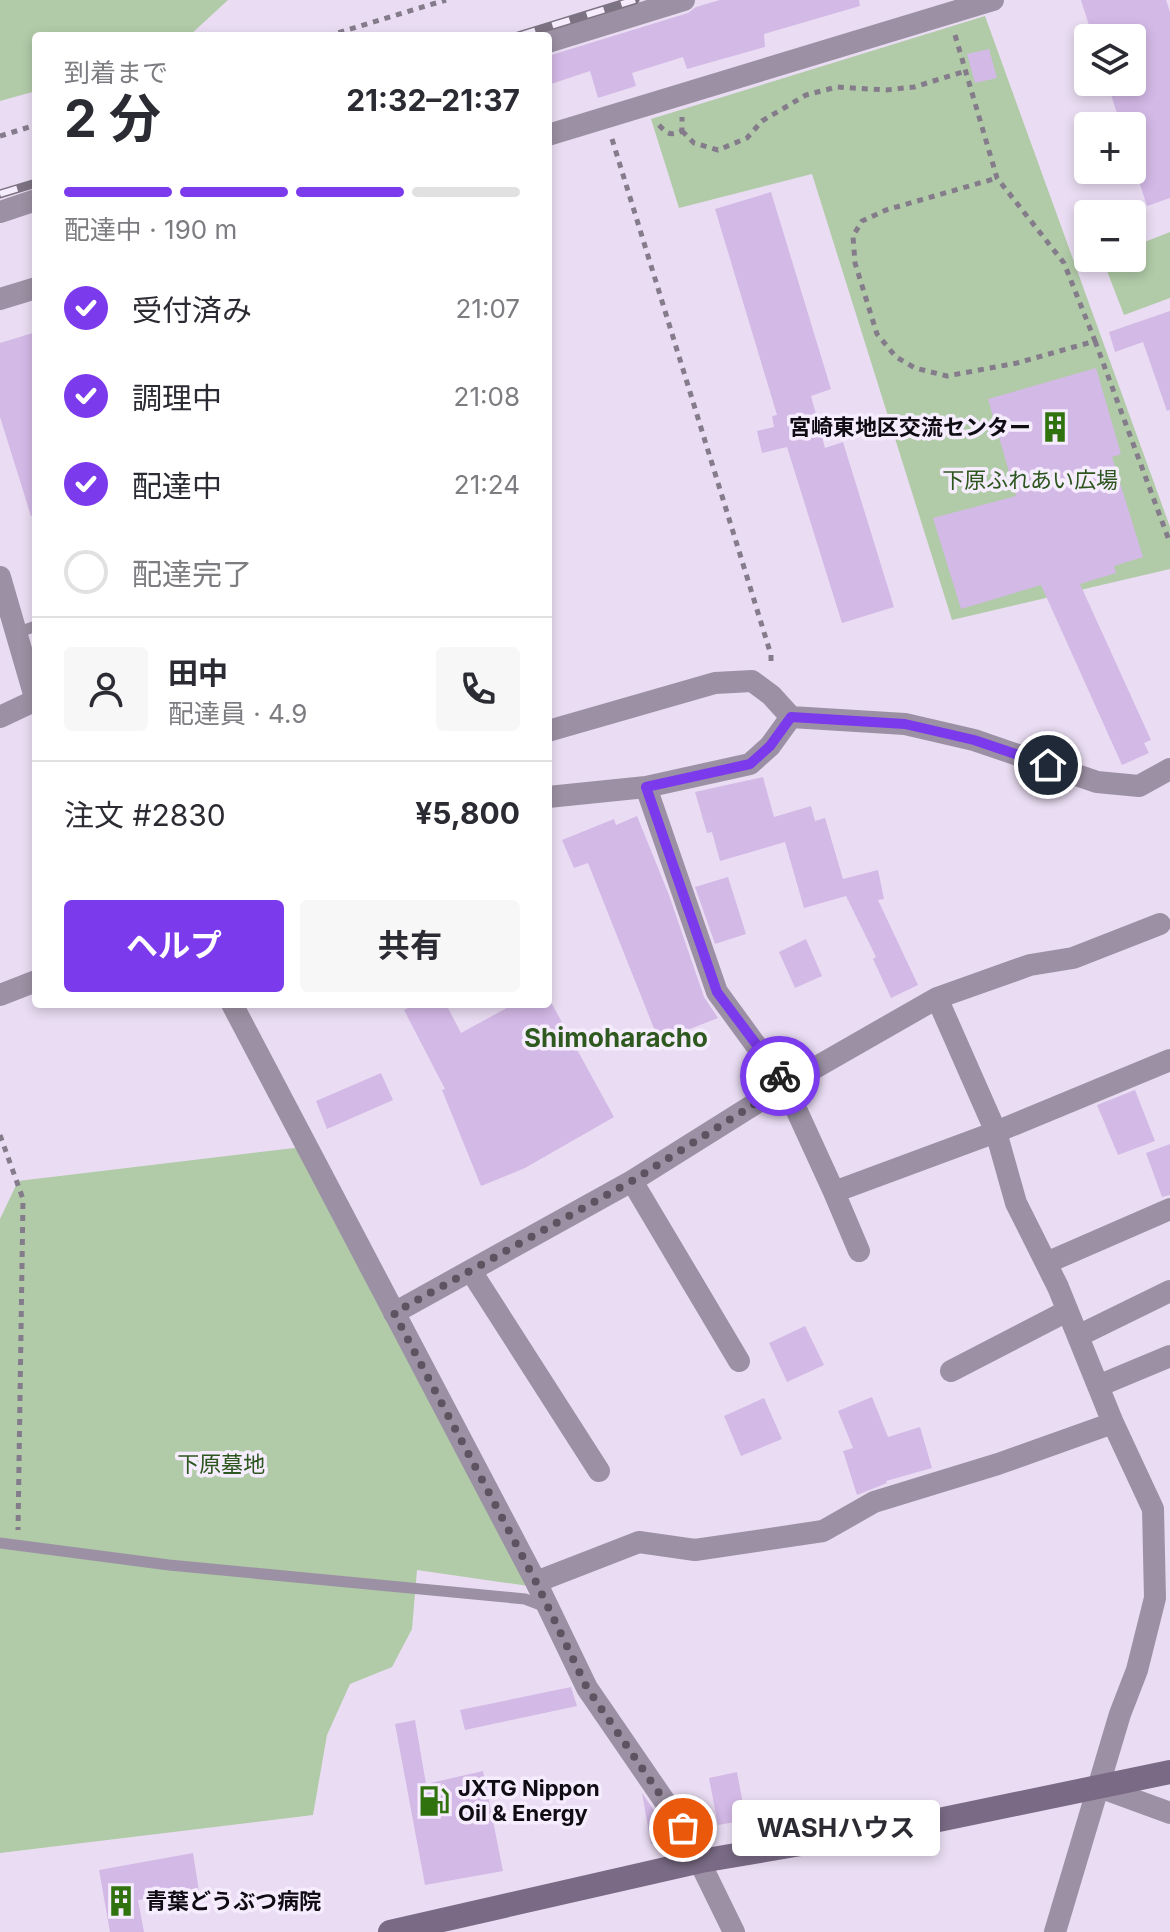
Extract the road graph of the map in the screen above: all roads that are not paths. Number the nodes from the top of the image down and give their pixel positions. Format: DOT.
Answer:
graph roads {
  1 [pos="684,0"];
  2 [pos="993,0"];
  3 [pos="552,41"];
  4 [pos="552,134"];
  5 [pos="32,201"];
  6 [pos="0,212"];
  7 [pos="32,289"];
  8 [pos="0,299"];
  9 [pos="0,577"];
  10 [pos="26,630"];
  11 [pos="18,705"];
  12 [pos="791,717"];
  13 [pos="552,730"];
  14 [pos="1170,769"];
  15 [pos="646,787"];
  16 [pos="552,797"];
  17 [pos="1160,924"];
  18 [pos="32,983"];
  19 [pos="0,995"];
  20 [pos="937,998"];
  21 [pos="234,1008"];
  22 [pos="1170,1060"];
  23 [pos="785,1085"];
  24 [pos="996,1132"];
  25 [pos="632,1181"];
  26 [pos="834,1192"];
  27 [pos="1170,1209"];
  28 [pos="859,1251"];
  29 [pos="1046,1263"];
  30 [pos="471,1271"];
  31 [pos="1170,1291"];
  32 [pos="1067,1311"];
  33 [pos="394,1313"];
  34 [pos="1078,1336"];
  35 [pos="1170,1356"];
  36 [pos="739,1361"];
  37 [pos="951,1371"];
  38 [pos="1098,1386"];
  39 [pos="1113,1423"];
  40 [pos="599,1471"];
  41 [pos="1160,1498"];
  42 [pos="0,1543"];
  43 [pos="536,1582"];
  44 [pos="550,1609"];
  45 [pos="1159,1627"];
  46 [pos="1170,1772"];
  47 [pos="1099,1787"];
  48 [pos="1170,1813"];
  49 [pos="701,1861"];
  50 [pos="390,1932"];
  51 [pos="734,1932"];
  52 [pos="1055,1932"];
  1 -- 3 [label="street"];
  2 -- 4 [label="street"];
  5 -- 6 [label="street"];
  7 -- 8 [label="street"];
  9 -- 10 [label="street"];
  10 -- 11 [label="street"];
  12 -- 13 [label="street"];
  12 -- 14 [label="street"];
  12 -- 15 [label="street"];
  15 -- 16 [label="street"];
  15 -- 23 [label="street"];
  17 -- 20 [label="street"];
  18 -- 19 [label="street"];
  20 -- 23 [label="street"];
  20 -- 24 [label="street"];
  21 -- 33 [label="street"];
  22 -- 24 [label="street"];
  23 -- 25 [label="street"];
  23 -- 26 [label="street"];
  24 -- 26 [label="street"];
  24 -- 29 [label="street"];
  25 -- 30 [label="street"];
  25 -- 36 [label="street"];
  26 -- 28 [label="street"];
  27 -- 29 [label="street"];
  29 -- 32 [label="street"];
  30 -- 33 [label="street"];
  30 -- 40 [label="street"];
  31 -- 34 [label="street"];
  32 -- 34 [label="street"];
  32 -- 37 [label="street"];
  33 -- 43 [label="street"];
  34 -- 38 [label="street"];
  35 -- 38 [label="street"];
  38 -- 39 [label="street"];
  39 -- 41 [label="street"];
  39 -- 43 [label="street"];
  41 -- 45 [label="street"];
  42 -- 44 [label="lane"];
  43 -- 44 [label="street"];
  44 -- 49 [label="street"];
  45 -- 47 [label="street"];
  46 -- 47 [label="street"];
  47 -- 48 [label="street"];
  47 -- 49 [label="street"];
  47 -- 52 [label="street"];
  49 -- 50 [label="street"];
  49 -- 51 [label="street"];
}
